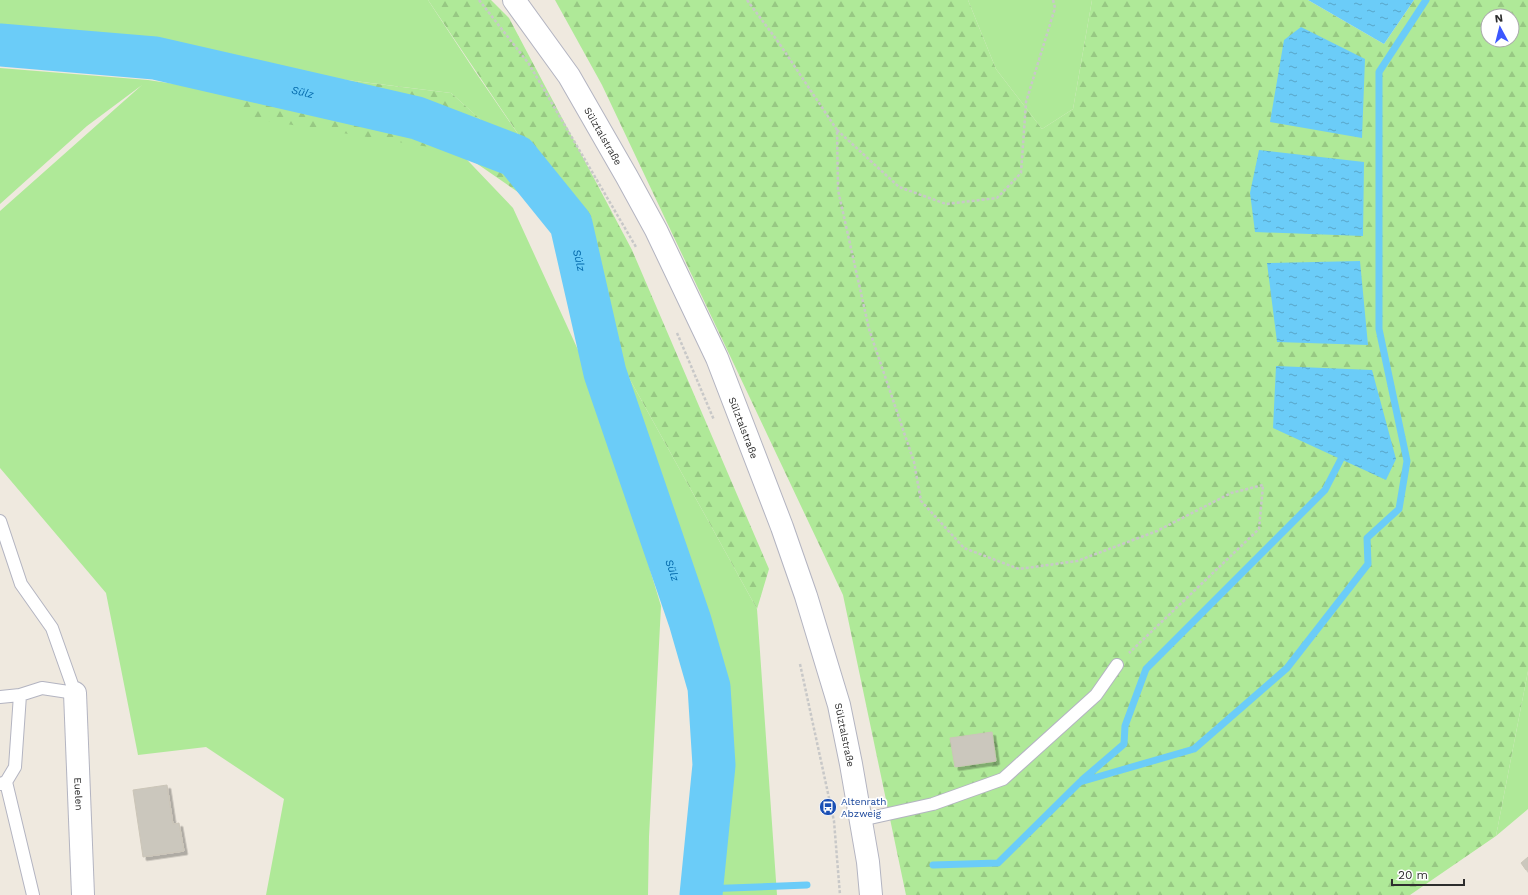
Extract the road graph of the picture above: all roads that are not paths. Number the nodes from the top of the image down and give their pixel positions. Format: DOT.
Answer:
graph roads {
  1 [pos="514,0"];
  2 [pos="0,521"];
  3 [pos="1117,664"];
  4 [pos="75,693"];
  5 [pos="20,695"];
  6 [pos="0,697"];
  7 [pos="3,783"];
  8 [pos="861,820"];
  9 [pos="33,895"];
  10 [pos="83,895"];
  11 [pos="871,895"];
  1 -- 8 [label="main road, Sülztalstraße"];
  2 -- 4 [label="lane"];
  3 -- 8 [label="lane"];
  4 -- 5 [label="lane"];
  4 -- 10 [label="main road, Euelen"];
  5 -- 6 [label="lane"];
  5 -- 7 [label="lane"];
  7 -- 9 [label="lane"];
  8 -- 11 [label="main road, Sülztalstraße"];
}
